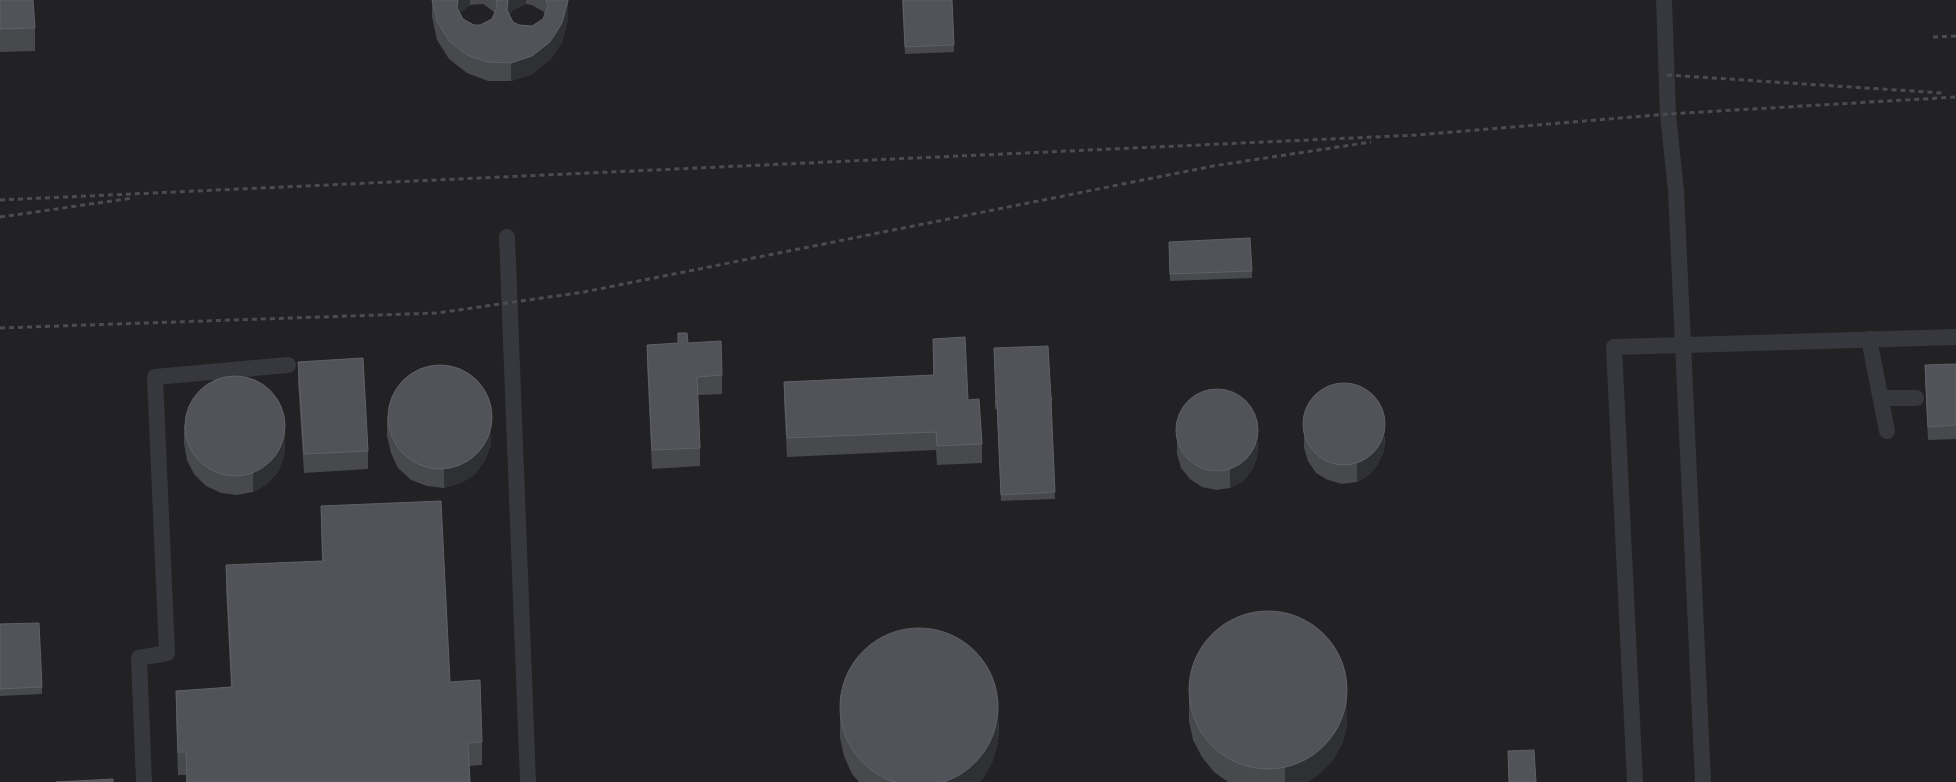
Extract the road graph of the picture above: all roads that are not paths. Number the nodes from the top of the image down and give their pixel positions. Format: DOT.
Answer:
graph roads {
  1 [pos="1664,0"];
  2 [pos="507,236"];
  3 [pos="1956,336"];
  4 [pos="1869,339"];
  5 [pos="1683,346"];
  6 [pos="288,365"];
  7 [pos="1881,398"];
  8 [pos="1916,398"];
  9 [pos="1887,431"];
  10 [pos="144,782"];
  11 [pos="528,782"];
  12 [pos="1635,782"];
  13 [pos="1703,782"];
  1 -- 5 [label="lane"];
  2 -- 11 [label="lane"];
  3 -- 4 [label="lane"];
  4 -- 5 [label="lane"];
  4 -- 7 [label="lane"];
  5 -- 12 [label="lane"];
  5 -- 13 [label="lane"];
  6 -- 10 [label="lane"];
  7 -- 8 [label="lane"];
  7 -- 9 [label="lane"];
}
